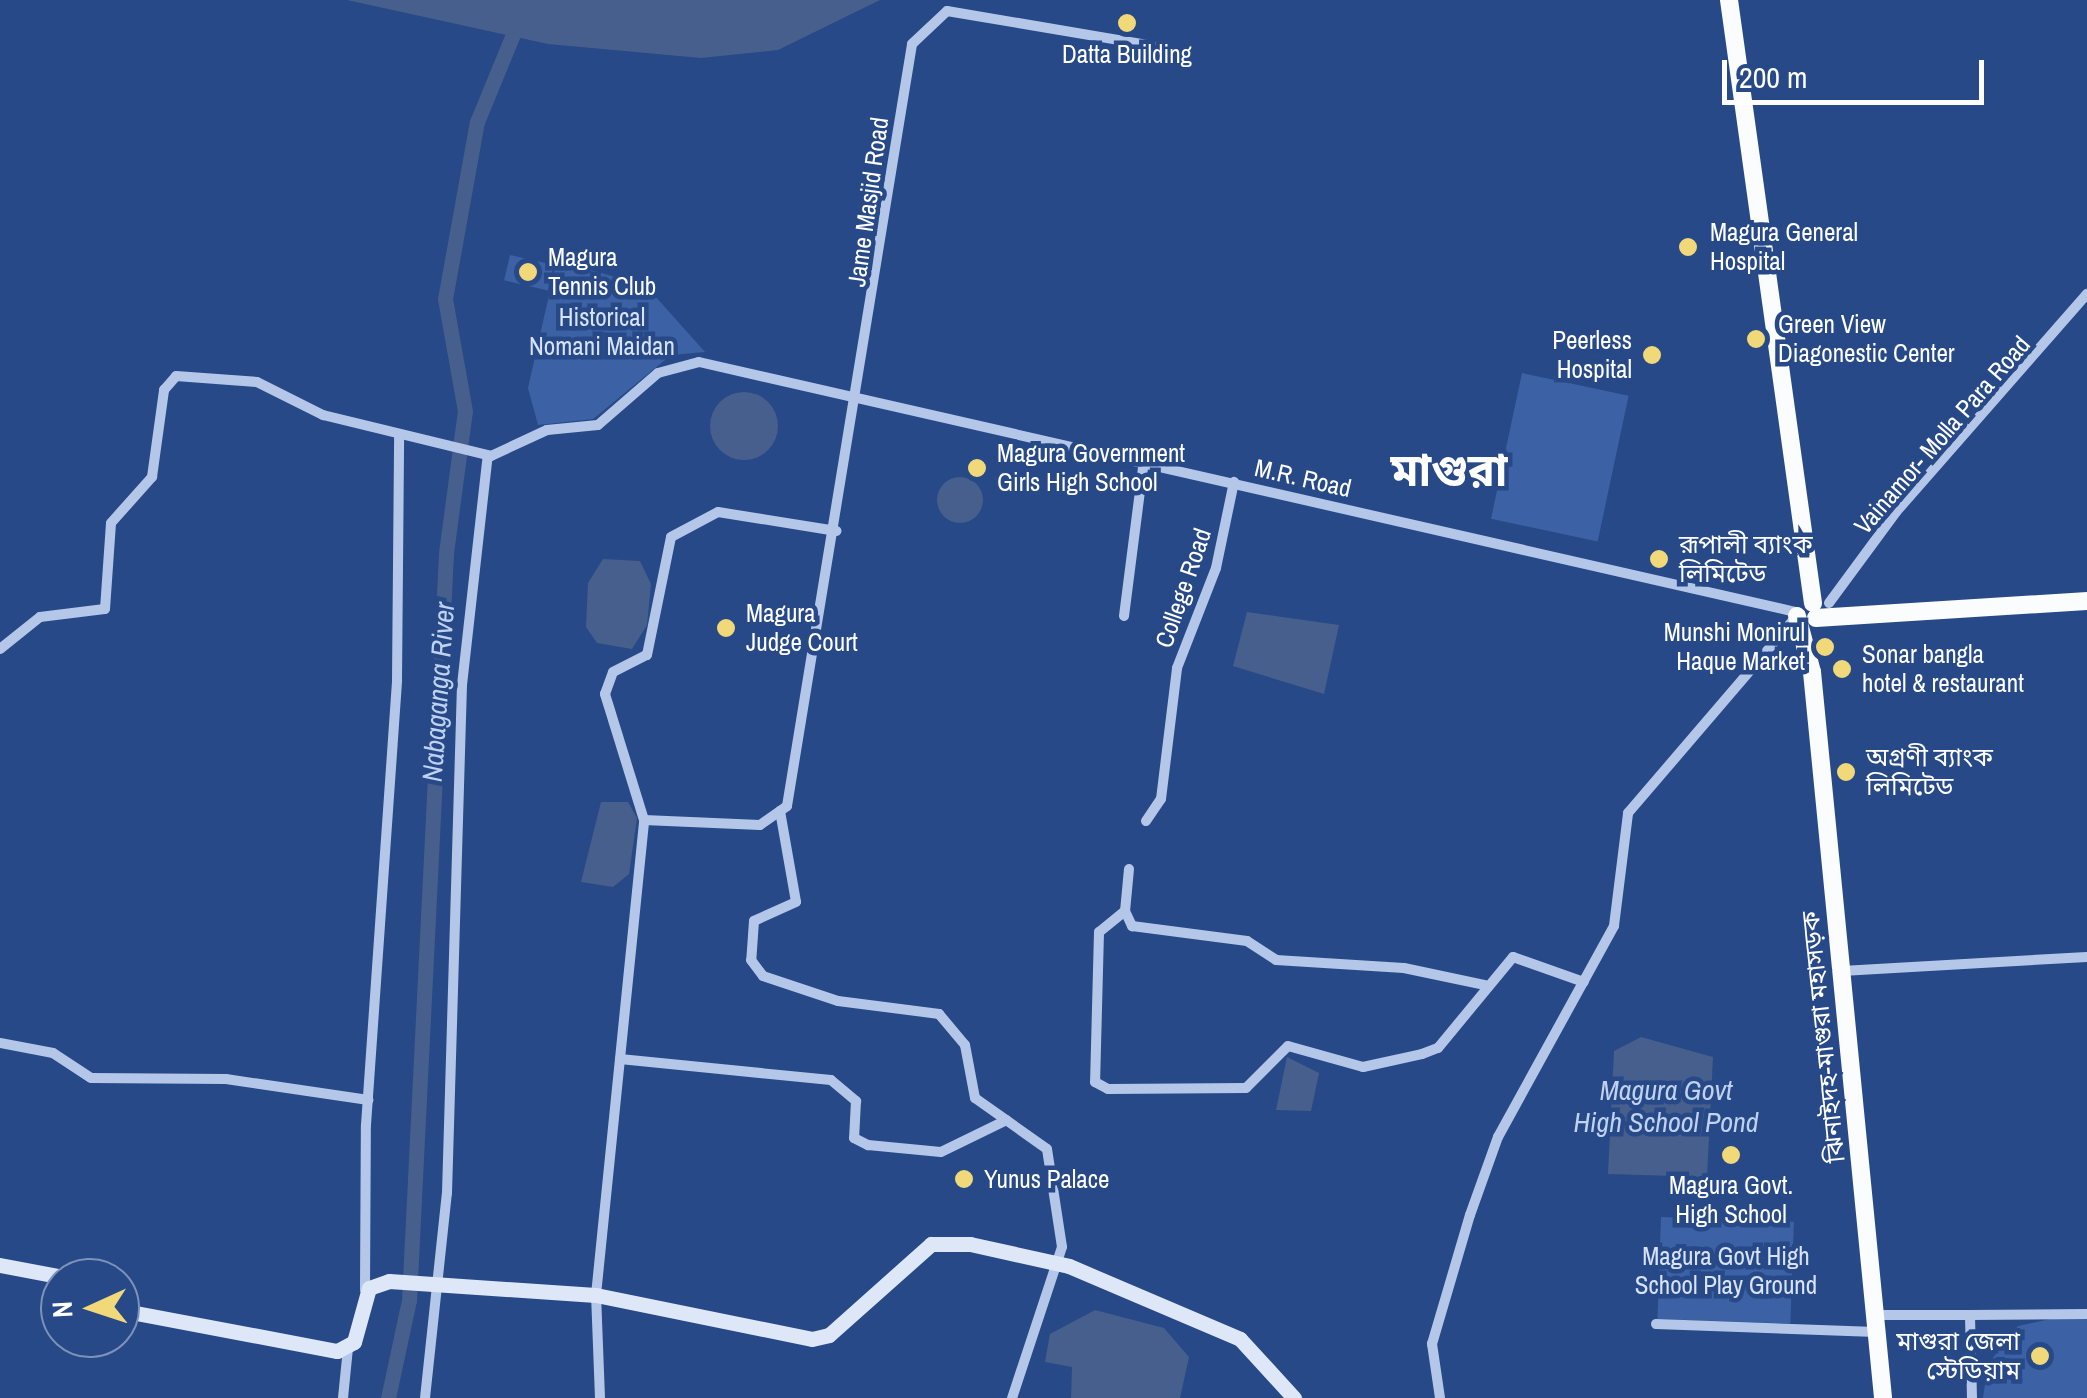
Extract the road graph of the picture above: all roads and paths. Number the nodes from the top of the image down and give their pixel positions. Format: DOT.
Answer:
graph roads {
  1 [pos="1729,0"];
  2 [pos="1152,46"];
  3 [pos="2087,294"];
  4 [pos="860,392"];
  5 [pos="399,434"];
  6 [pos="490,456"];
  7 [pos="1144,460"];
  8 [pos="1234,482"];
  9 [pos="836,531"];
  10 [pos="2087,601"];
  11 [pos="1809,611"];
  12 [pos="1124,616"];
  13 [pos="0,649"];
  14 [pos="780,812"];
  15 [pos="644,820"];
  16 [pos="1146,821"];
  17 [pos="1129,869"];
  18 [pos="1125,911"];
  19 [pos="2087,957"];
  20 [pos="1842,971"];
  21 [pos="1584,982"];
  22 [pos="1485,985"];
  23 [pos="0,1043"];
  24 [pos="620,1060"];
  25 [pos="368,1100"];
  26 [pos="1007,1120"];
  27 [pos="1056,1263"];
  28 [pos="0,1264"];
  29 [pos="40,1272"];
  30 [pos="433,1284"];
  31 [pos="596,1294"];
  32 [pos="364,1298"];
  33 [pos="140,1313"];
  34 [pos="2087,1314"];
  35 [pos="1970,1315"];
  36 [pos="1656,1324"];
  37 [pos="1876,1324"];
  38 [pos="348,1348"];
  39 [pos="344,1398"];
  40 [pos="425,1398"];
  41 [pos="600,1398"];
  42 [pos="1012,1398"];
  43 [pos="1294,1398"];
  44 [pos="1440,1398"];
  45 [pos="1883,1398"];
  46 [pos="1972,1398"];
  1 -- 11 [label="highway, ঝিনাইদহ-মাগুরা মহাসড়ক"];
  2 -- 4 [label="street, Jame Masjid Road"];
  3 -- 11 [label="street, Vainamor- Molla Para Road"];
  4 -- 6 [label="street, M.R. Road"];
  4 -- 7 [label="street, M.R. Road"];
  4 -- 9 [label="street, Jame Masjid Road"];
  5 -- 6 [label="street"];
  5 -- 13 [label="street"];
  5 -- 25 [label="street"];
  6 -- 30 [label="street"];
  7 -- 8 [label="street, M.R. Road"];
  7 -- 12 [label="street"];
  8 -- 11 [label="street, M.R. Road"];
  8 -- 16 [label="street, College Road"];
  9 -- 14 [label="street, Jame Masjid Road"];
  9 -- 15 [label="street"];
  10 -- 11 [label="highway"];
  11 -- 20 [label="highway, ঝিনাইদহ-মাগুরা মহাসড়ক"];
  11 -- 21 [label="street, Vainamor- Molla Para Road"];
  14 -- 15 [label="street"];
  14 -- 26 [label="street"];
  15 -- 24 [label="street"];
  17 -- 18 [label="street"];
  18 -- 22 [label="street"];
  18 -- 22 [label="street"];
  19 -- 20 [label="street"];
  20 -- 37 [label="highway, ঝিনাইদহ-মাগুরা মহাসড়ক"];
  21 -- 22 [label="street"];
  21 -- 44 [label="street, Vainamor- Molla Para Road"];
  23 -- 25 [label="street"];
  24 -- 26 [label="street"];
  24 -- 31 [label="street"];
  25 -- 32 [label="street"];
  26 -- 27 [label="street"];
  27 -- 31 [label="main road"];
  27 -- 42 [label="street"];
  27 -- 43 [label="main road"];
  28 -- 29 [label="main road"];
  30 -- 31 [label="main road"];
  30 -- 32 [label="main road"];
  30 -- 40 [label="street"];
  31 -- 41 [label="street"];
  32 -- 38 [label="main road"];
  33 -- 38 [label="main road"];
  34 -- 35 [label="street"];
  35 -- 37 [label="street"];
  35 -- 46 [label="street"];
  36 -- 37 [label="street"];
  37 -- 45 [label="highway, ঝিনাইদহ-মাগুরা মহাসড়ক"];
  38 -- 39 [label="street"];
}
